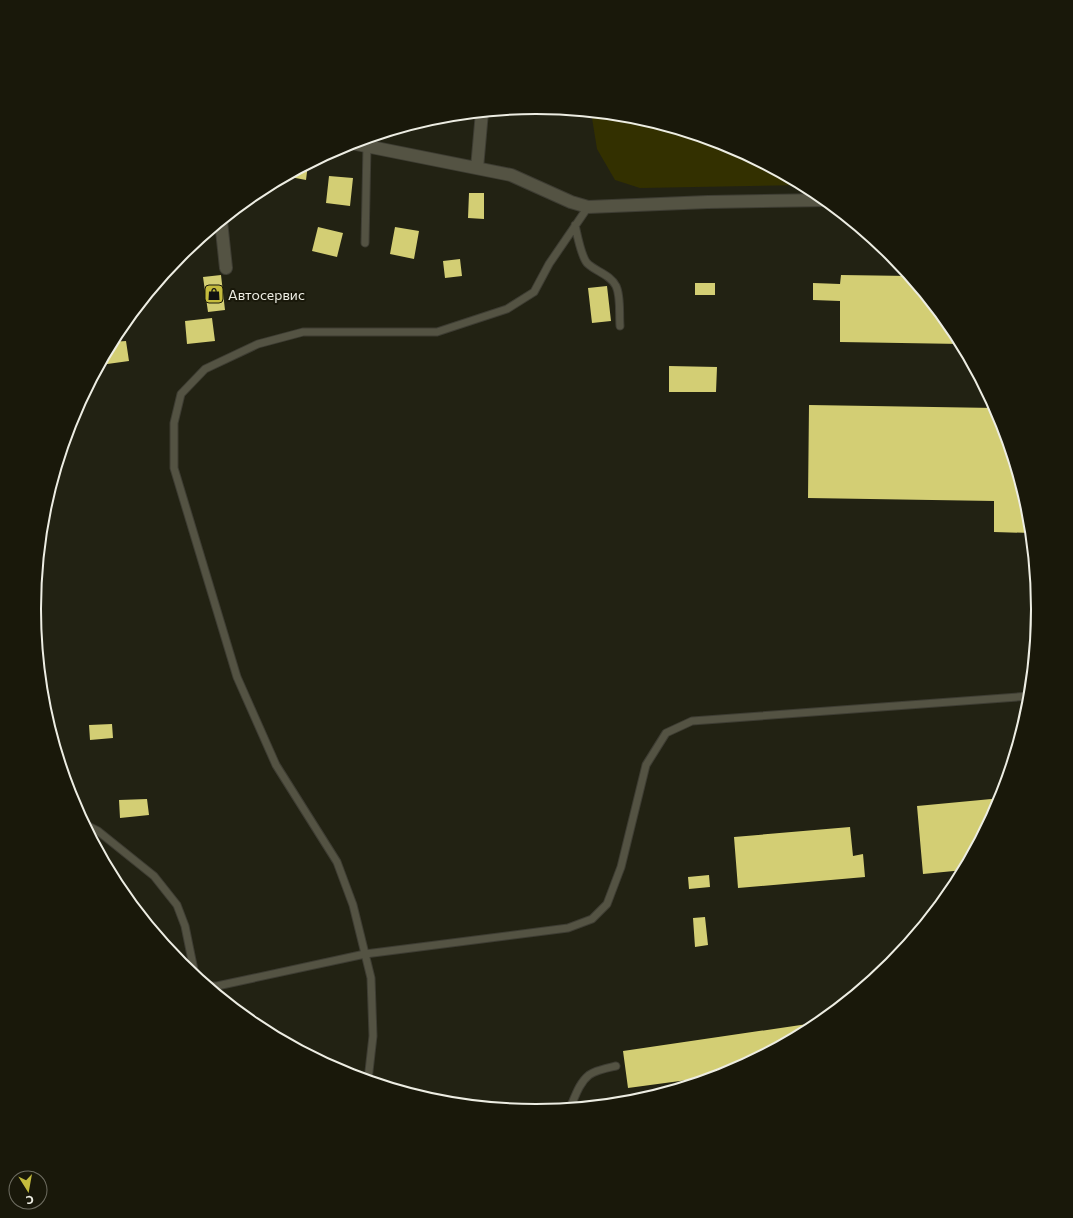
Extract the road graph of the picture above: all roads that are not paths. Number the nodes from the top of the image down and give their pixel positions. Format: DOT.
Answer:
graph roads {
  1 [pos="482,117"];
  2 [pos="363,145"];
  3 [pos="367,146"];
  4 [pos="477,168"];
  5 [pos="816,200"];
  6 [pos="588,207"];
  7 [pos="575,225"];
  8 [pos="222,227"];
  9 [pos="365,243"];
  10 [pos="226,268"];
  11 [pos="620,326"];
  12 [pos="1024,696"];
  13 [pos="92,828"];
  14 [pos="366,954"];
  15 [pos="193,966"];
  16 [pos="215,986"];
  17 [pos="616,1066"];
  18 [pos="369,1075"];
  19 [pos="572,1103"];
  1 -- 4 [label="street"];
  2 -- 3 [label="street"];
  3 -- 4 [label="street"];
  3 -- 9 [label="lane"];
  4 -- 6 [label="street"];
  5 -- 6 [label="street"];
  6 -- 7 [label="lane"];
  7 -- 11 [label="lane"];
  7 -- 14 [label="lane"];
  8 -- 10 [label="street"];
  12 -- 14 [label="lane"];
  13 -- 15 [label="lane"];
  14 -- 16 [label="lane"];
  14 -- 18 [label="lane"];
  17 -- 19 [label="lane"];
}
